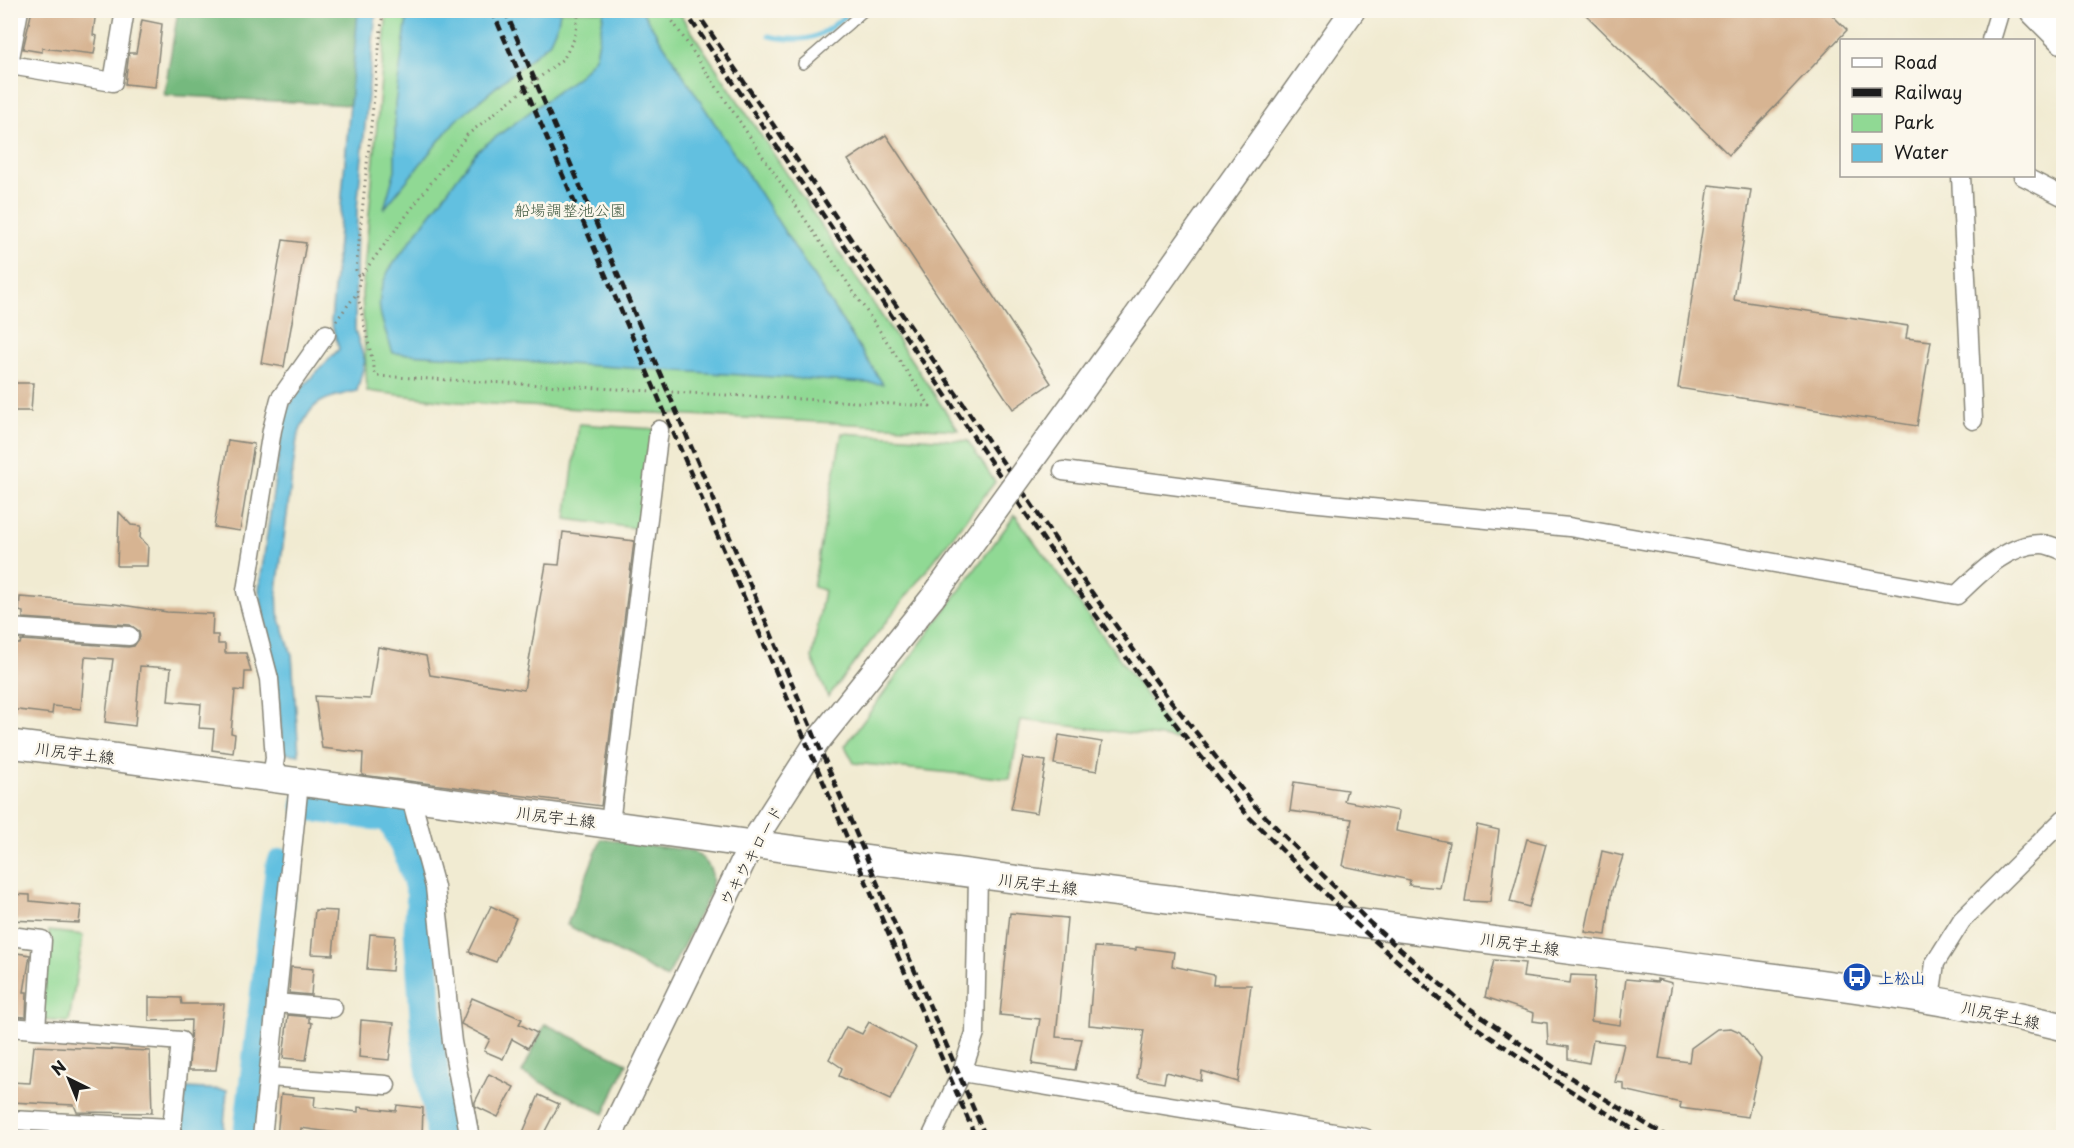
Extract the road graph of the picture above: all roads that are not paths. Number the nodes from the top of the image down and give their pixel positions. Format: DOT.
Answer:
graph roads {
  1 [pos="19,10"];
  2 [pos="125,10"];
  3 [pos="865,10"];
  4 [pos="1353,10"];
  5 [pos="2000,10"];
  6 [pos="2035,10"];
  7 [pos="1991,39"];
  8 [pos="2064,39"];
  9 [pos="10,58"];
  10 [pos="803,64"];
  11 [pos="10,65"];
  12 [pos="1961,177"];
  13 [pos="2025,177"];
  14 [pos="2064,196"];
  15 [pos="326,334"];
  16 [pos="1973,420"];
  17 [pos="659,430"];
  18 [pos="1063,471"];
  19 [pos="2064,551"];
  20 [pos="10,628"];
  21 [pos="129,636"];
  22 [pos="10,744"];
  23 [pos="272,777"];
  24 [pos="299,783"];
  25 [pos="411,798"];
  26 [pos="2064,819"];
  27 [pos="610,823"];
  28 [pos="751,845"];
  29 [pos="978,876"];
  30 [pos="10,936"];
  31 [pos="1930,999"];
  32 [pos="276,1003"];
  33 [pos="333,1008"];
  34 [pos="10,1027"];
  35 [pos="2064,1028"];
  36 [pos="36,1029"];
  37 [pos="962,1072"];
  38 [pos="269,1077"];
  39 [pos="387,1085"];
  40 [pos="10,1120"];
  41 [pos="171,1133"];
  42 [pos="262,1137"];
  43 [pos="470,1137"];
  44 [pos="609,1137"];
  45 [pos="931,1137"];
  46 [pos="1365,1137"];
  1 -- 9 [label="street"];
  2 -- 11 [label="street"];
  3 -- 10 [label="lane"];
  4 -- 28 [label="street, ウキウキロード, bridge"];
  5 -- 7 [label="street"];
  6 -- 8 [label="main road"];
  12 -- 16 [label="street"];
  13 -- 14 [label="street"];
  15 -- 23 [label="street"];
  17 -- 27 [label="street"];
  18 -- 19 [label="street"];
  20 -- 21 [label="street"];
  22 -- 23 [label="main road, 川尻宇土線"];
  23 -- 24 [label="main road, 川尻宇土線"];
  24 -- 25 [label="main road, 川尻宇土線"];
  24 -- 32 [label="street"];
  25 -- 27 [label="main road, 川尻宇土線"];
  25 -- 43 [label="street"];
  26 -- 31 [label="street"];
  27 -- 28 [label="main road, 川尻宇土線"];
  28 -- 29 [label="main road, 川尻宇土線"];
  28 -- 44 [label="street, ウキウキロード"];
  29 -- 31 [label="main road, 川尻宇土線"];
  29 -- 37 [label="street"];
  30 -- 36 [label="street"];
  31 -- 35 [label="main road, 川尻宇土線"];
  32 -- 33 [label="street"];
  32 -- 38 [label="street"];
  34 -- 36 [label="street"];
  36 -- 41 [label="street"];
  37 -- 45 [label="street"];
  37 -- 46 [label="street"];
  38 -- 39 [label="street"];
  38 -- 42 [label="street"];
  40 -- 41 [label="street"];
}
